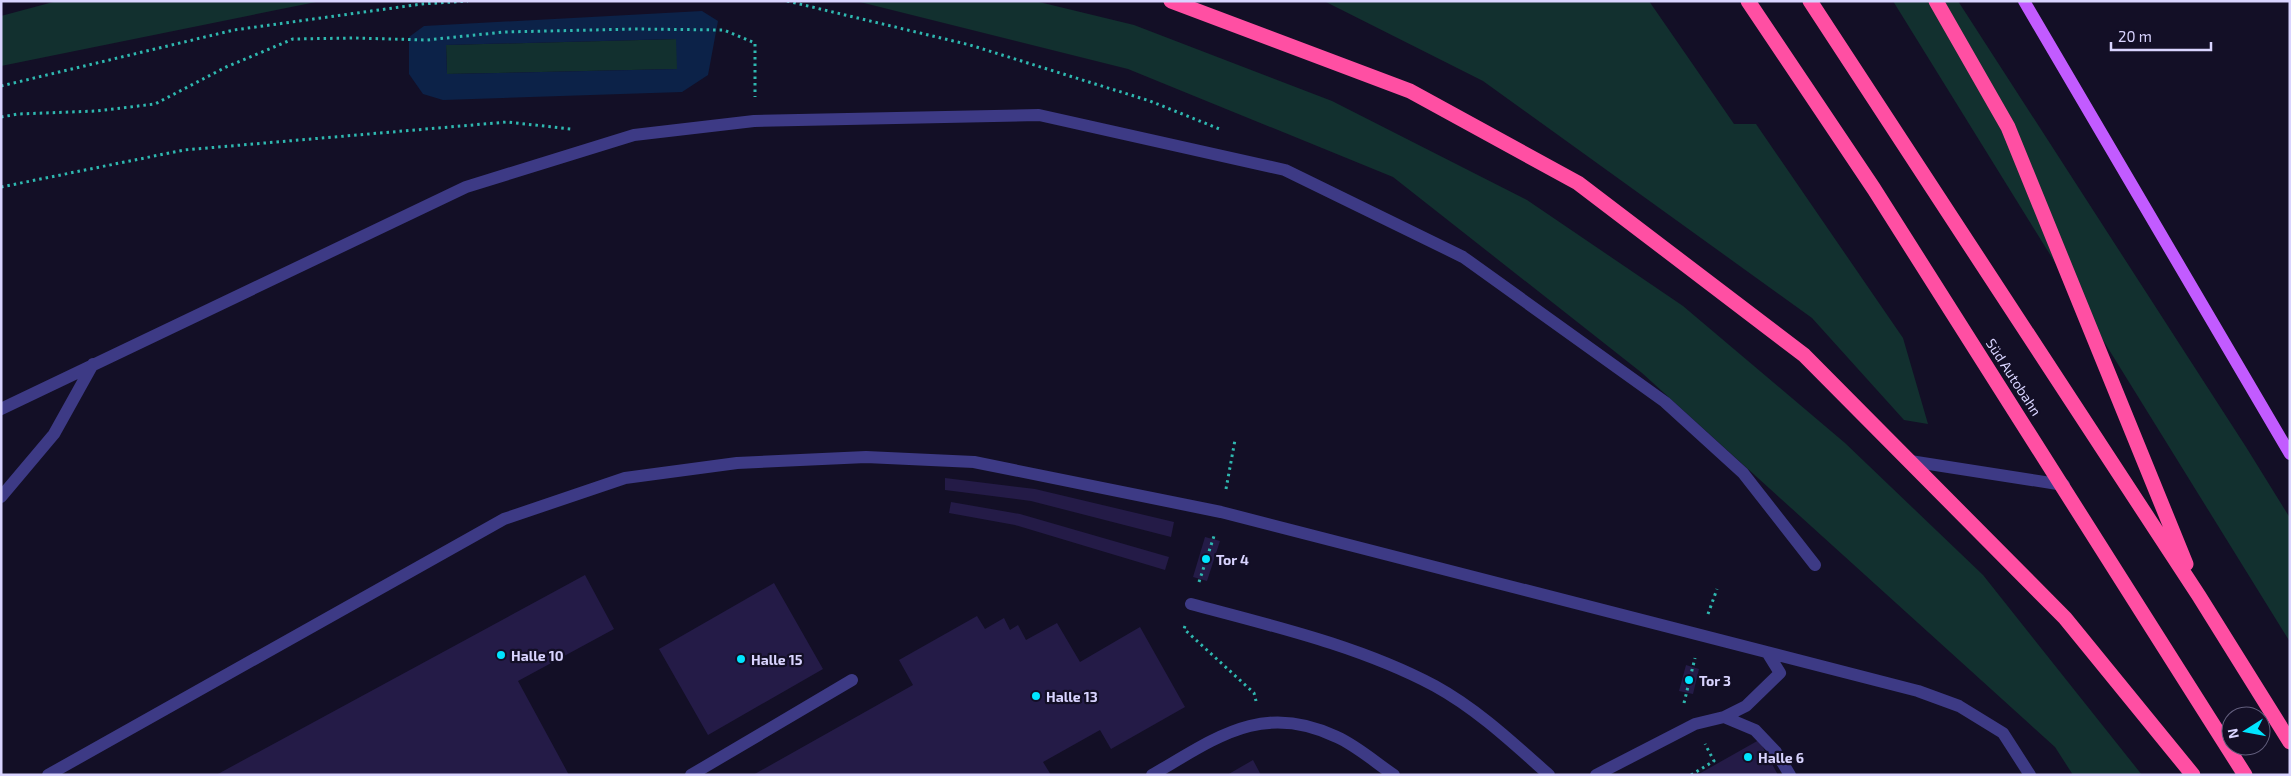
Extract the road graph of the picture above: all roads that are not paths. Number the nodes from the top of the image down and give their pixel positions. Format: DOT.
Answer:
graph roads {
  1 [pos="1172,1"];
  2 [pos="1748,1"];
  3 [pos="1810,1"];
  4 [pos="1936,1"];
  5 [pos="2024,1"];
  6 [pos="92,364"];
  7 [pos="1,409"];
  8 [pos="2290,454"];
  9 [pos="1910,461"];
  10 [pos="2064,485"];
  11 [pos="1,497"];
  12 [pos="1815,565"];
  13 [pos="2199,596"];
  14 [pos="1191,604"];
  15 [pos="1767,652"];
  16 [pos="852,680"];
  17 [pos="1724,717"];
  18 [pos="2290,742"];
  19 [pos="48,775"];
  20 [pos="691,775"];
  21 [pos="1152,775"];
  22 [pos="1394,775"];
  23 [pos="1549,775"];
  24 [pos="1596,775"];
  25 [pos="1790,775"];
  26 [pos="2030,775"];
  27 [pos="2193,775"];
  28 [pos="2245,775"];
  1 -- 9 [label="highway"];
  2 -- 10 [label="highway, Süd Autobahn"];
  3 -- 13 [label="highway"];
  4 -- 13 [label="highway"];
  5 -- 8 [label="main road"];
  6 -- 7 [label="lane"];
  6 -- 11 [label="lane"];
  6 -- 12 [label="lane"];
  9 -- 10 [label="lane"];
  9 -- 27 [label="highway"];
  10 -- 28 [label="highway, Süd Autobahn"];
  13 -- 18 [label="highway"];
  14 -- 23 [label="lane"];
  15 -- 17 [label="lane"];
  15 -- 19 [label="lane"];
  15 -- 26 [label="lane"];
  16 -- 20 [label="lane"];
  17 -- 24 [label="lane"];
  17 -- 25 [label="lane"];
  21 -- 22 [label="lane"];
}
